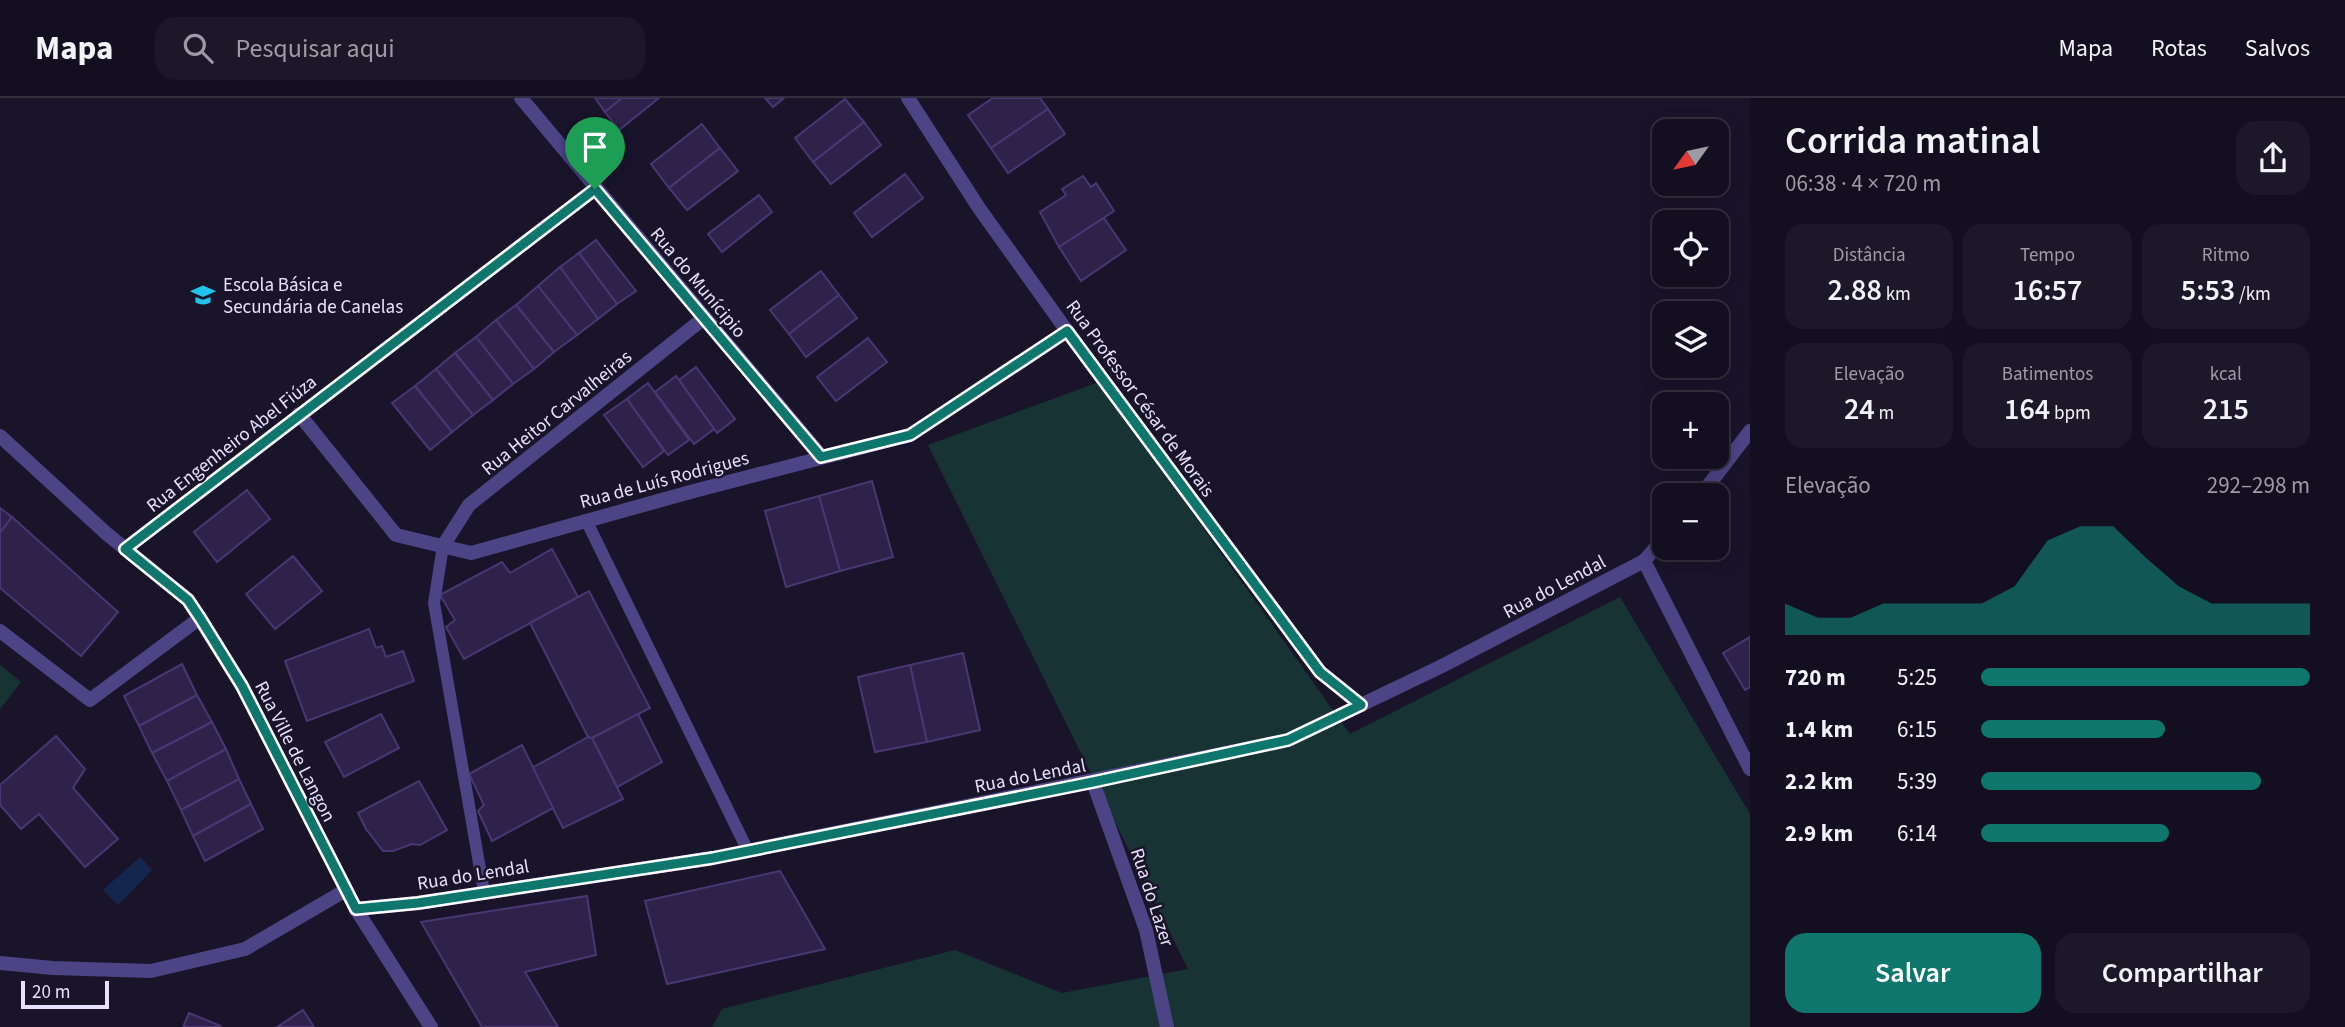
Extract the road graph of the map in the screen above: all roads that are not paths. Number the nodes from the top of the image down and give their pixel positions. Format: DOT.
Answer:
graph roads {
  1 [pos="521,98"];
  2 [pos="908,98"];
  3 [pos="595,189"];
  4 [pos="704,318"];
  5 [pos="1067,331"];
  6 [pos="299,414"];
  7 [pos="1750,431"];
  8 [pos="0,436"];
  9 [pos="821,457"];
  10 [pos="1711,483"];
  11 [pos="586,520"];
  12 [pos="443,546"];
  13 [pos="125,549"];
  14 [pos="1652,552"];
  15 [pos="1644,561"];
  16 [pos="200,618"];
  17 [pos="0,631"];
  18 [pos="1361,705"];
  19 [pos="1750,769"];
  20 [pos="1093,782"];
  21 [pos="748,851"];
  22 [pos="346,890"];
  23 [pos="484,892"];
  24 [pos="356,909"];
  25 [pos="0,963"];
  26 [pos="431,1027"];
  27 [pos="1167,1027"];
  1 -- 3 [label="street, Rua do Munícipio"];
  2 -- 5 [label="street, Rua Professor César de Morais"];
  3 -- 4 [label="street, Rua do Munícipio"];
  3 -- 6 [label="street, Rua Engenheiro Abel Fiúza"];
  4 -- 9 [label="street, Rua do Munícipio"];
  4 -- 12 [label="street, Rua Heitor Carvalheiras"];
  5 -- 9 [label="street, Rua de Luís Rodrigues"];
  5 -- 18 [label="street, Rua Professor César de Morais"];
  6 -- 12 [label="street, Rua de Luís Rodrigues"];
  6 -- 13 [label="street, Rua Engenheiro Abel Fiúza"];
  7 -- 10 [label="street"];
  8 -- 13 [label="street, Rua Ville de Langon"];
  9 -- 11 [label="street, Rua de Luís Rodrigues"];
  11 -- 12 [label="street, Rua de Luís Rodrigues"];
  11 -- 21 [label="lane"];
  12 -- 23 [label="lane"];
  13 -- 16 [label="street, Rua Ville de Langon"];
  14 -- 15 [label="street, Rua do Lendal"];
  15 -- 18 [label="street, Rua do Lendal"];
  15 -- 19 [label="street"];
  16 -- 17 [label="street"];
  16 -- 22 [label="street, Rua Ville de Langon"];
  18 -- 20 [label="street, Rua do Lendal"];
  20 -- 21 [label="street, Rua do Lendal"];
  20 -- 27 [label="street, Rua do Lazer"];
  21 -- 23 [label="street, Rua do Lendal"];
  22 -- 24 [label="street, Rua Ville de Langon"];
  22 -- 25 [label="street"];
  23 -- 24 [label="street, Rua do Lendal"];
  24 -- 26 [label="street, Rua Ville de Langon"];
}
